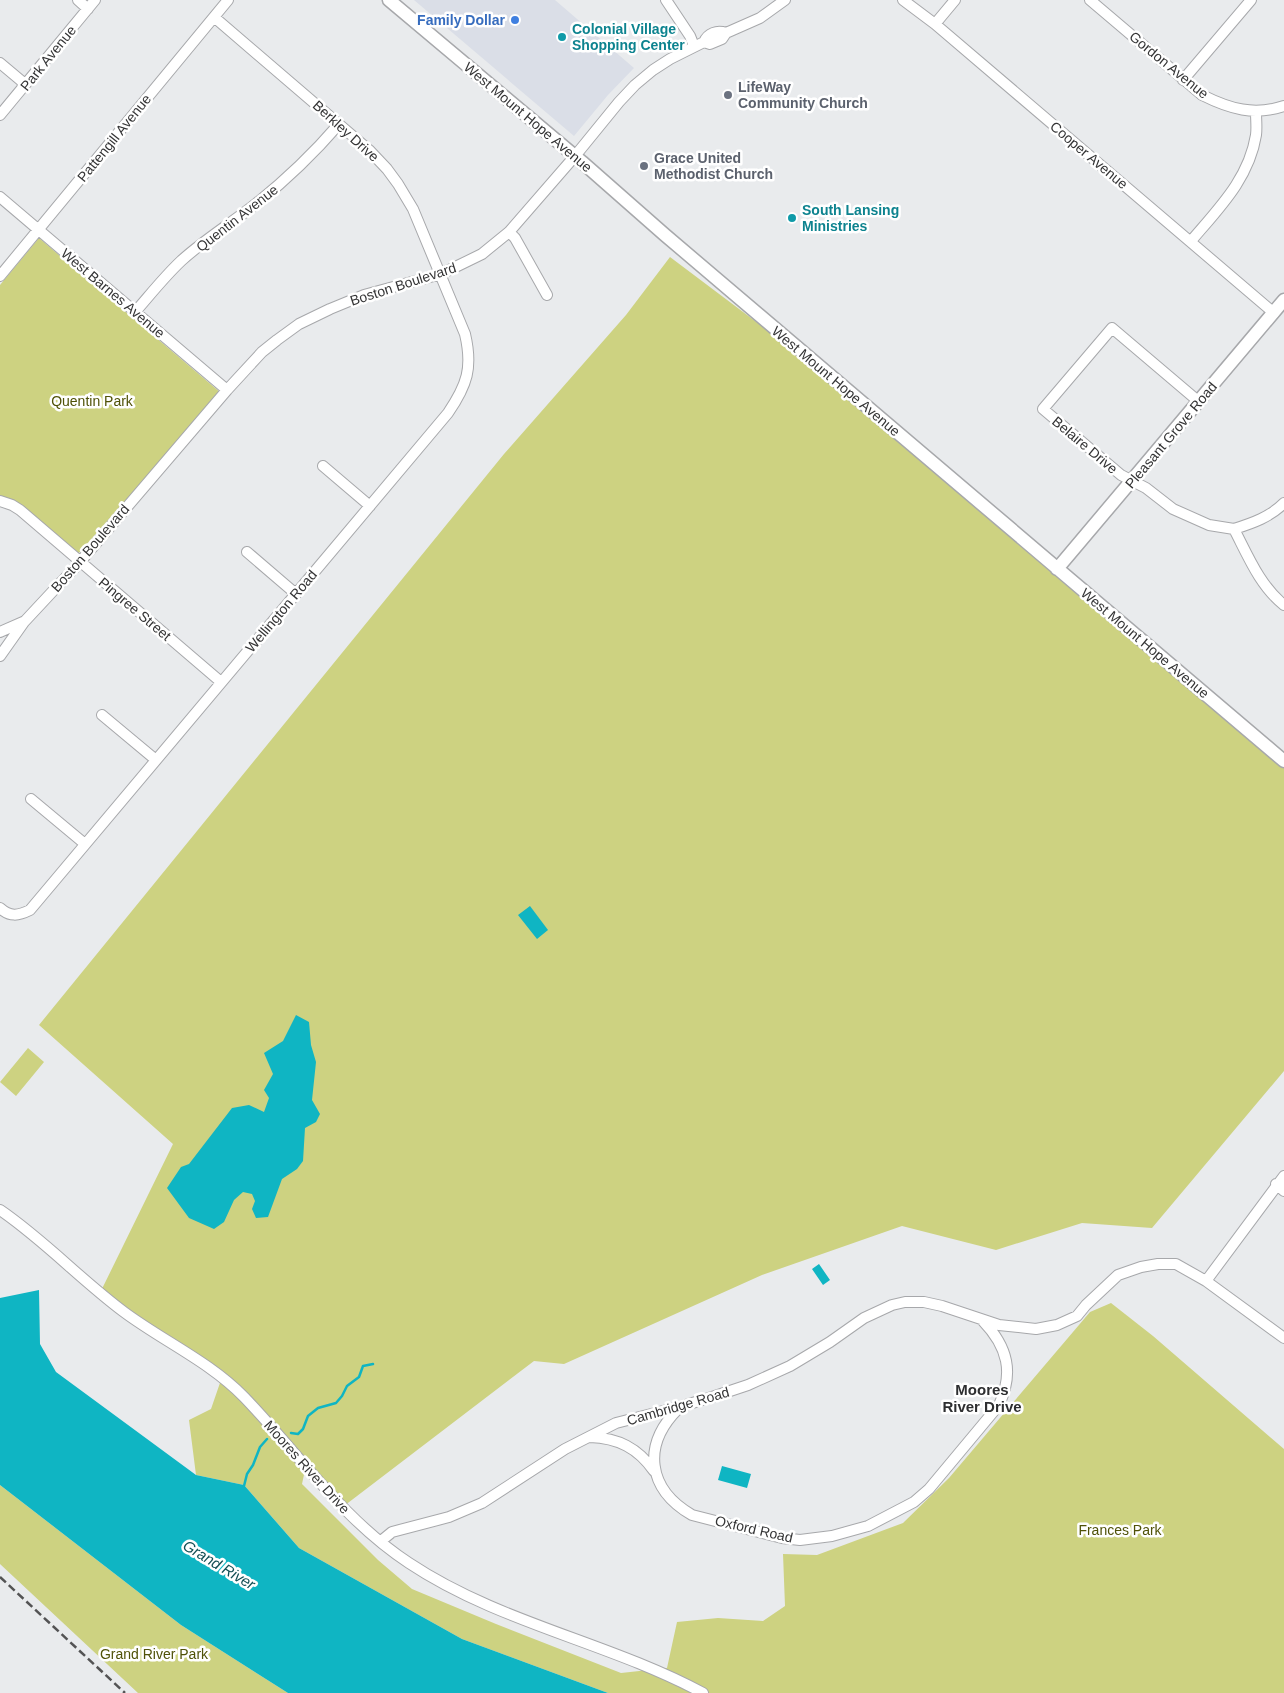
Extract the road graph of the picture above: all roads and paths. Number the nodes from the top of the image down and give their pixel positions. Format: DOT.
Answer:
graph roads {
  1 [pos="78,0"];
  2 [pos="95,0"];
  3 [pos="228,0"];
  4 [pos="389,0"];
  5 [pos="666,0"];
  6 [pos="785,0"];
  7 [pos="903,0"];
  8 [pos="955,0"];
  9 [pos="1251,0"];
  10 [pos="1098,2"];
  11 [pos="88,9"];
  12 [pos="214,17"];
  13 [pos="935,24"];
  14 [pos="699,44"];
  15 [pos="0,63"];
  16 [pos="1183,80"];
  17 [pos="26,84"];
  18 [pos="1284,106"];
  19 [pos="1256,112"];
  20 [pos="0,115"];
  21 [pos="339,124"];
  22 [pos="575,156"];
  23 [pos="0,197"];
  24 [pos="39,230"];
  25 [pos="509,232"];
  26 [pos="1191,241"];
  27 [pos="441,274"];
  28 [pos="0,276"];
  29 [pos="547,295"];
  30 [pos="1284,300"];
  31 [pos="135,312"];
  32 [pos="1274,313"];
  33 [pos="227,390"];
  34 [pos="1198,401"];
  35 [pos="323,466"];
  36 [pos="1132,481"];
  37 [pos="0,501"];
  38 [pos="1284,503"];
  39 [pos="370,506"];
  40 [pos="1234,529"];
  41 [pos="246,552"];
  42 [pos="80,562"];
  43 [pos="1057,569"];
  44 [pos="296,594"];
  45 [pos="1284,605"];
  46 [pos="25,620"];
  47 [pos="0,632"];
  48 [pos="0,656"];
  49 [pos="221,682"];
  50 [pos="102,715"];
  51 [pos="156,760"];
  52 [pos="1284,761"];
  53 [pos="31,799"];
  54 [pos="85,844"];
  55 [pos="0,908"];
  56 [pos="1284,1176"];
  57 [pos="1280,1188"];
  58 [pos="0,1210"];
  59 [pos="1206,1281"];
  60 [pos="981,1319"];
  61 [pos="1284,1338"];
  62 [pos="679,1407"];
  63 [pos="588,1437"];
  64 [pos="657,1476"];
  65 [pos="381,1542"];
  66 [pos="703,1693"];
  1 -- 11 [label="street"];
  2 -- 11 [label="street, Park Avenue"];
  3 -- 12 [label="street, Pattengill Avenue"];
  4 -- 22 [label="street, West Mount Hope Avenue"];
  5 -- 14 [label="street"];
  6 -- 14 [label="street, Boston Boulevard"];
  7 -- 13 [label="street, Cooper Avenue"];
  8 -- 13 [label="street"];
  9 -- 16 [label="street"];
  10 -- 16 [label="street, Gordon Avenue"];
  11 -- 17 [label="street, Park Avenue"];
  12 -- 21 [label="street, Berkley Drive"];
  12 -- 24 [label="street, Pattengill Avenue"];
  13 -- 26 [label="street, Cooper Avenue"];
  14 -- 22 [label="street, Boston Boulevard"];
  15 -- 17 [label="street"];
  16 -- 19 [label="street, Gordon Avenue"];
  17 -- 20 [label="street, Park Avenue"];
  18 -- 19 [label="street"];
  19 -- 26 [label="street"];
  21 -- 27 [label="street, Berkley Drive"];
  21 -- 31 [label="street, Quentin Avenue"];
  22 -- 25 [label="street, Boston Boulevard"];
  22 -- 43 [label="street, West Mount Hope Avenue"];
  23 -- 24 [label="street, West Barnes Avenue"];
  24 -- 28 [label="street, Pattengill Avenue"];
  24 -- 31 [label="street, West Barnes Avenue"];
  25 -- 27 [label="street, Boston Boulevard"];
  25 -- 29 [label="street"];
  26 -- 32 [label="street, Cooper Avenue"];
  27 -- 33 [label="street, Boston Boulevard"];
  27 -- 39 [label="street, Wellington Road"];
  30 -- 32 [label="street, Pleasant Grove Road"];
  31 -- 33 [label="street, West Barnes Avenue"];
  32 -- 34 [label="street, Pleasant Grove Road"];
  33 -- 42 [label="street, Boston Boulevard"];
  34 -- 36 [label="street, Pleasant Grove Road"];
  34 -- 36 [label="street, Belaire Drive"];
  35 -- 39 [label="street"];
  36 -- 40 [label="street, Belaire Drive"];
  36 -- 43 [label="street, Pleasant Grove Road"];
  37 -- 42 [label="street, Pingree Street"];
  38 -- 40 [label="street"];
  39 -- 44 [label="street, Wellington Road"];
  40 -- 45 [label="street"];
  41 -- 44 [label="street"];
  42 -- 46 [label="street, Boston Boulevard"];
  42 -- 49 [label="street, Pingree Street"];
  43 -- 52 [label="street, West Mount Hope Avenue"];
  44 -- 49 [label="street, Wellington Road"];
  46 -- 47 [label="street, Boston Boulevard"];
  46 -- 48 [label="street"];
  49 -- 51 [label="street, Wellington Road"];
  50 -- 51 [label="street"];
  51 -- 54 [label="street, Wellington Road"];
  53 -- 54 [label="street"];
  54 -- 55 [label="street, Wellington Road"];
  56 -- 57 [label="street"];
  57 -- 59 [label="street"];
  58 -- 65 [label="street, Moores River Drive"];
  59 -- 60 [label="street, Cambridge Road"];
  59 -- 61 [label="street, Cambridge Road"];
  60 -- 62 [label="street, Cambridge Road"];
  60 -- 64 [label="street, Oxford Road"];
  62 -- 63 [label="street, Cambridge Road"];
  62 -- 64 [label="street, Oxford Road"];
  63 -- 64 [label="street, Oxford Road"];
  63 -- 65 [label="street, Cambridge Road"];
  65 -- 66 [label="street, Moores River Drive"];
}
